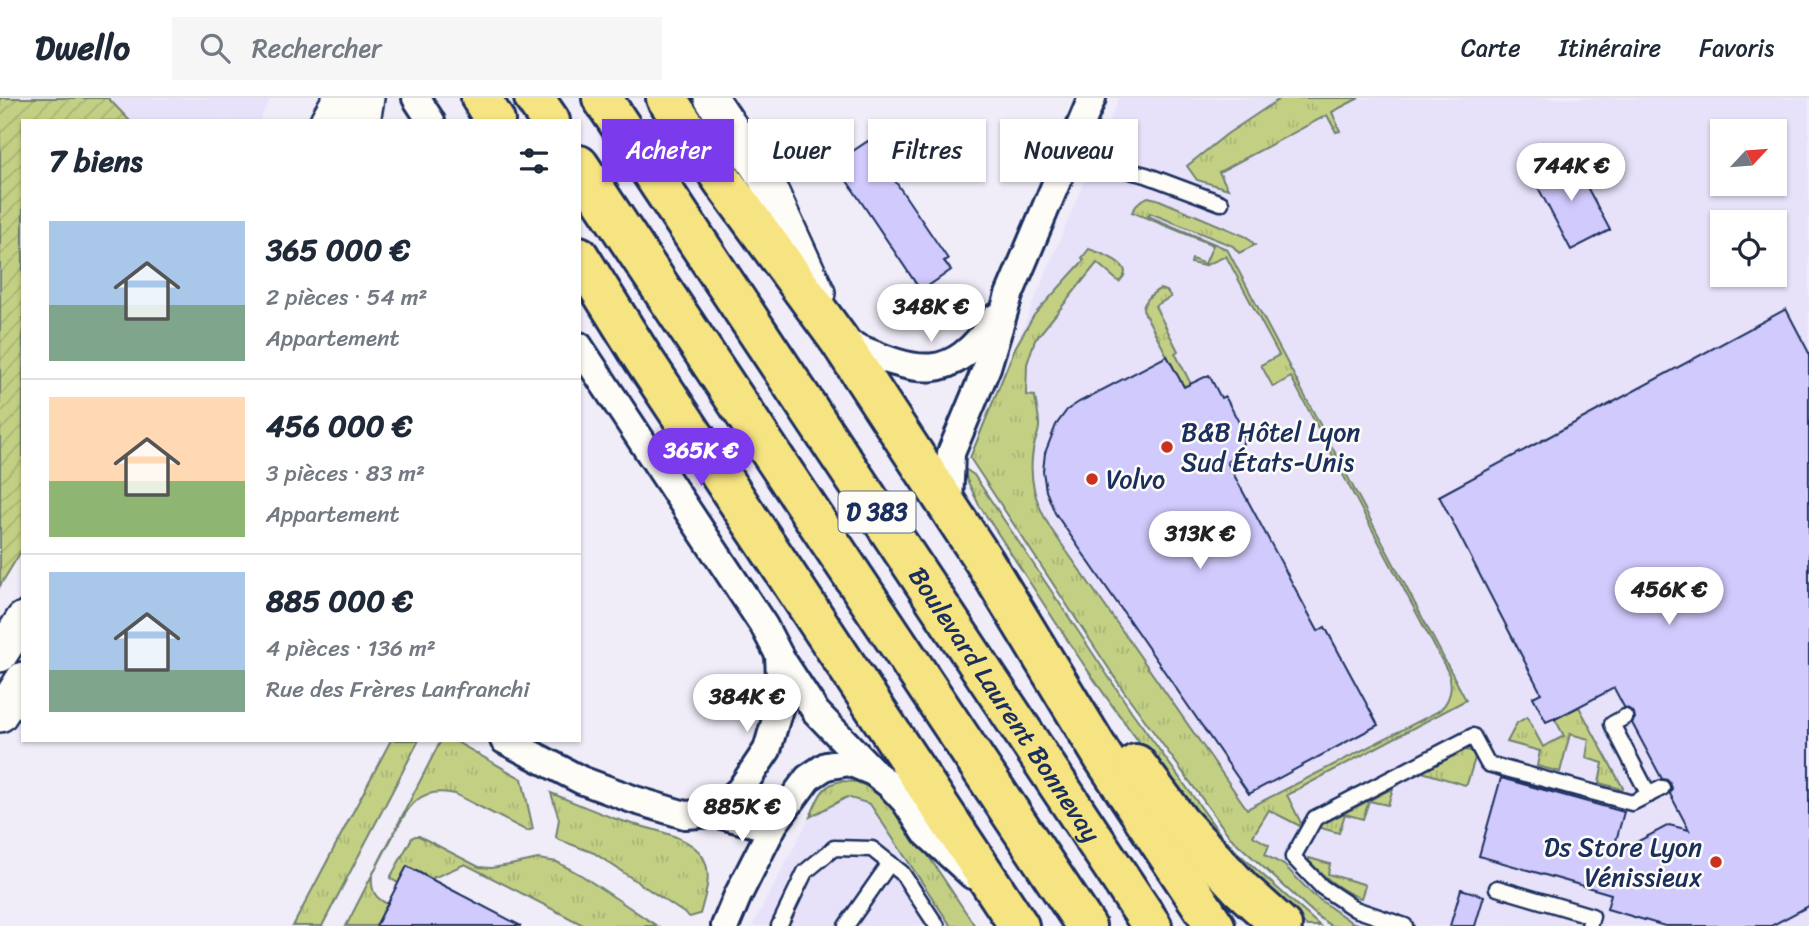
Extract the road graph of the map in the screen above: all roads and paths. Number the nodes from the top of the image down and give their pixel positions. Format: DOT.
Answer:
graph roads {
  1 [pos="344,98"];
  2 [pos="367,98"];
  3 [pos="416,98"];
  4 [pos="481,98"];
  5 [pos="534,98"];
  6 [pos="602,98"];
  7 [pos="666,98"];
  8 [pos="711,98"];
  9 [pos="1092,98"];
  10 [pos="328,119"];
  11 [pos="362,119"];
  12 [pos="430,119"];
  13 [pos="494,119"];
  14 [pos="549,119"];
  15 [pos="1084,119"];
  16 [pos="581,168"];
  17 [pos="1138,172"];
  18 [pos="1058,182"];
  19 [pos="1221,203"];
  20 [pos="581,259"];
  21 [pos="1009,295"];
  22 [pos="839,340"];
  23 [pos="581,349"];
  24 [pos="949,505"];
  25 [pos="1003,592"];
  26 [pos="21,622"];
  27 [pos="0,655"];
  28 [pos="779,655"];
  29 [pos="21,682"];
  30 [pos="0,715"];
  31 [pos="1625,718"];
  32 [pos="507,742"];
  33 [pos="873,772"];
  34 [pos="714,813"];
  35 [pos="774,824"];
  36 [pos="890,863"];
  37 [pos="1497,888"];
  38 [pos="1012,915"];
  39 [pos="725,926"];
  40 [pos="779,926"];
  41 [pos="846,926"];
  42 [pos="937,926"];
  43 [pos="1086,926"];
  44 [pos="1153,926"];
  45 [pos="1215,926"];
  46 [pos="1282,926"];
  47 [pos="1405,926"];
  48 [pos="1589,926"];
  1 -- 10 [label="street"];
  2 -- 11 [label="street"];
  3 -- 12 [label="street"];
  4 -- 13 [label="highway"];
  5 -- 14 [label="highway"];
  6 -- 44 [label="highway, Boulevard Laurent Bonnevay / D 383"];
  7 -- 22 [label="highway"];
  8 -- 22 [label="street"];
  9 -- 15 [label="street"];
  16 -- 43 [label="highway, Boulevard Laurent Bonnevay / D 383"];
  17 -- 19 [label="lane"];
  18 -- 21 [label="street"];
  20 -- 38 [label="highway"];
  21 -- 22 [label="street"];
  21 -- 24 [label="street"];
  22 -- 24 [label="highway"];
  23 -- 28 [label="street"];
  24 -- 25 [label="highway"];
  25 -- 45 [label="highway"];
  25 -- 46 [label="highway"];
  26 -- 27 [label="street"];
  28 -- 33 [label="street"];
  28 -- 34 [label="street"];
  29 -- 30 [label="street"];
  31 -- 47 [label="lane"];
  32 -- 34 [label="street"];
  33 -- 35 [label="street"];
  33 -- 38 [label="street"];
  34 -- 35 [label="street"];
  35 -- 39 [label="street"];
  36 -- 40 [label="lane"];
  36 -- 41 [label="lane"];
  36 -- 42 [label="lane"];
  37 -- 48 [label="lane"];
}
